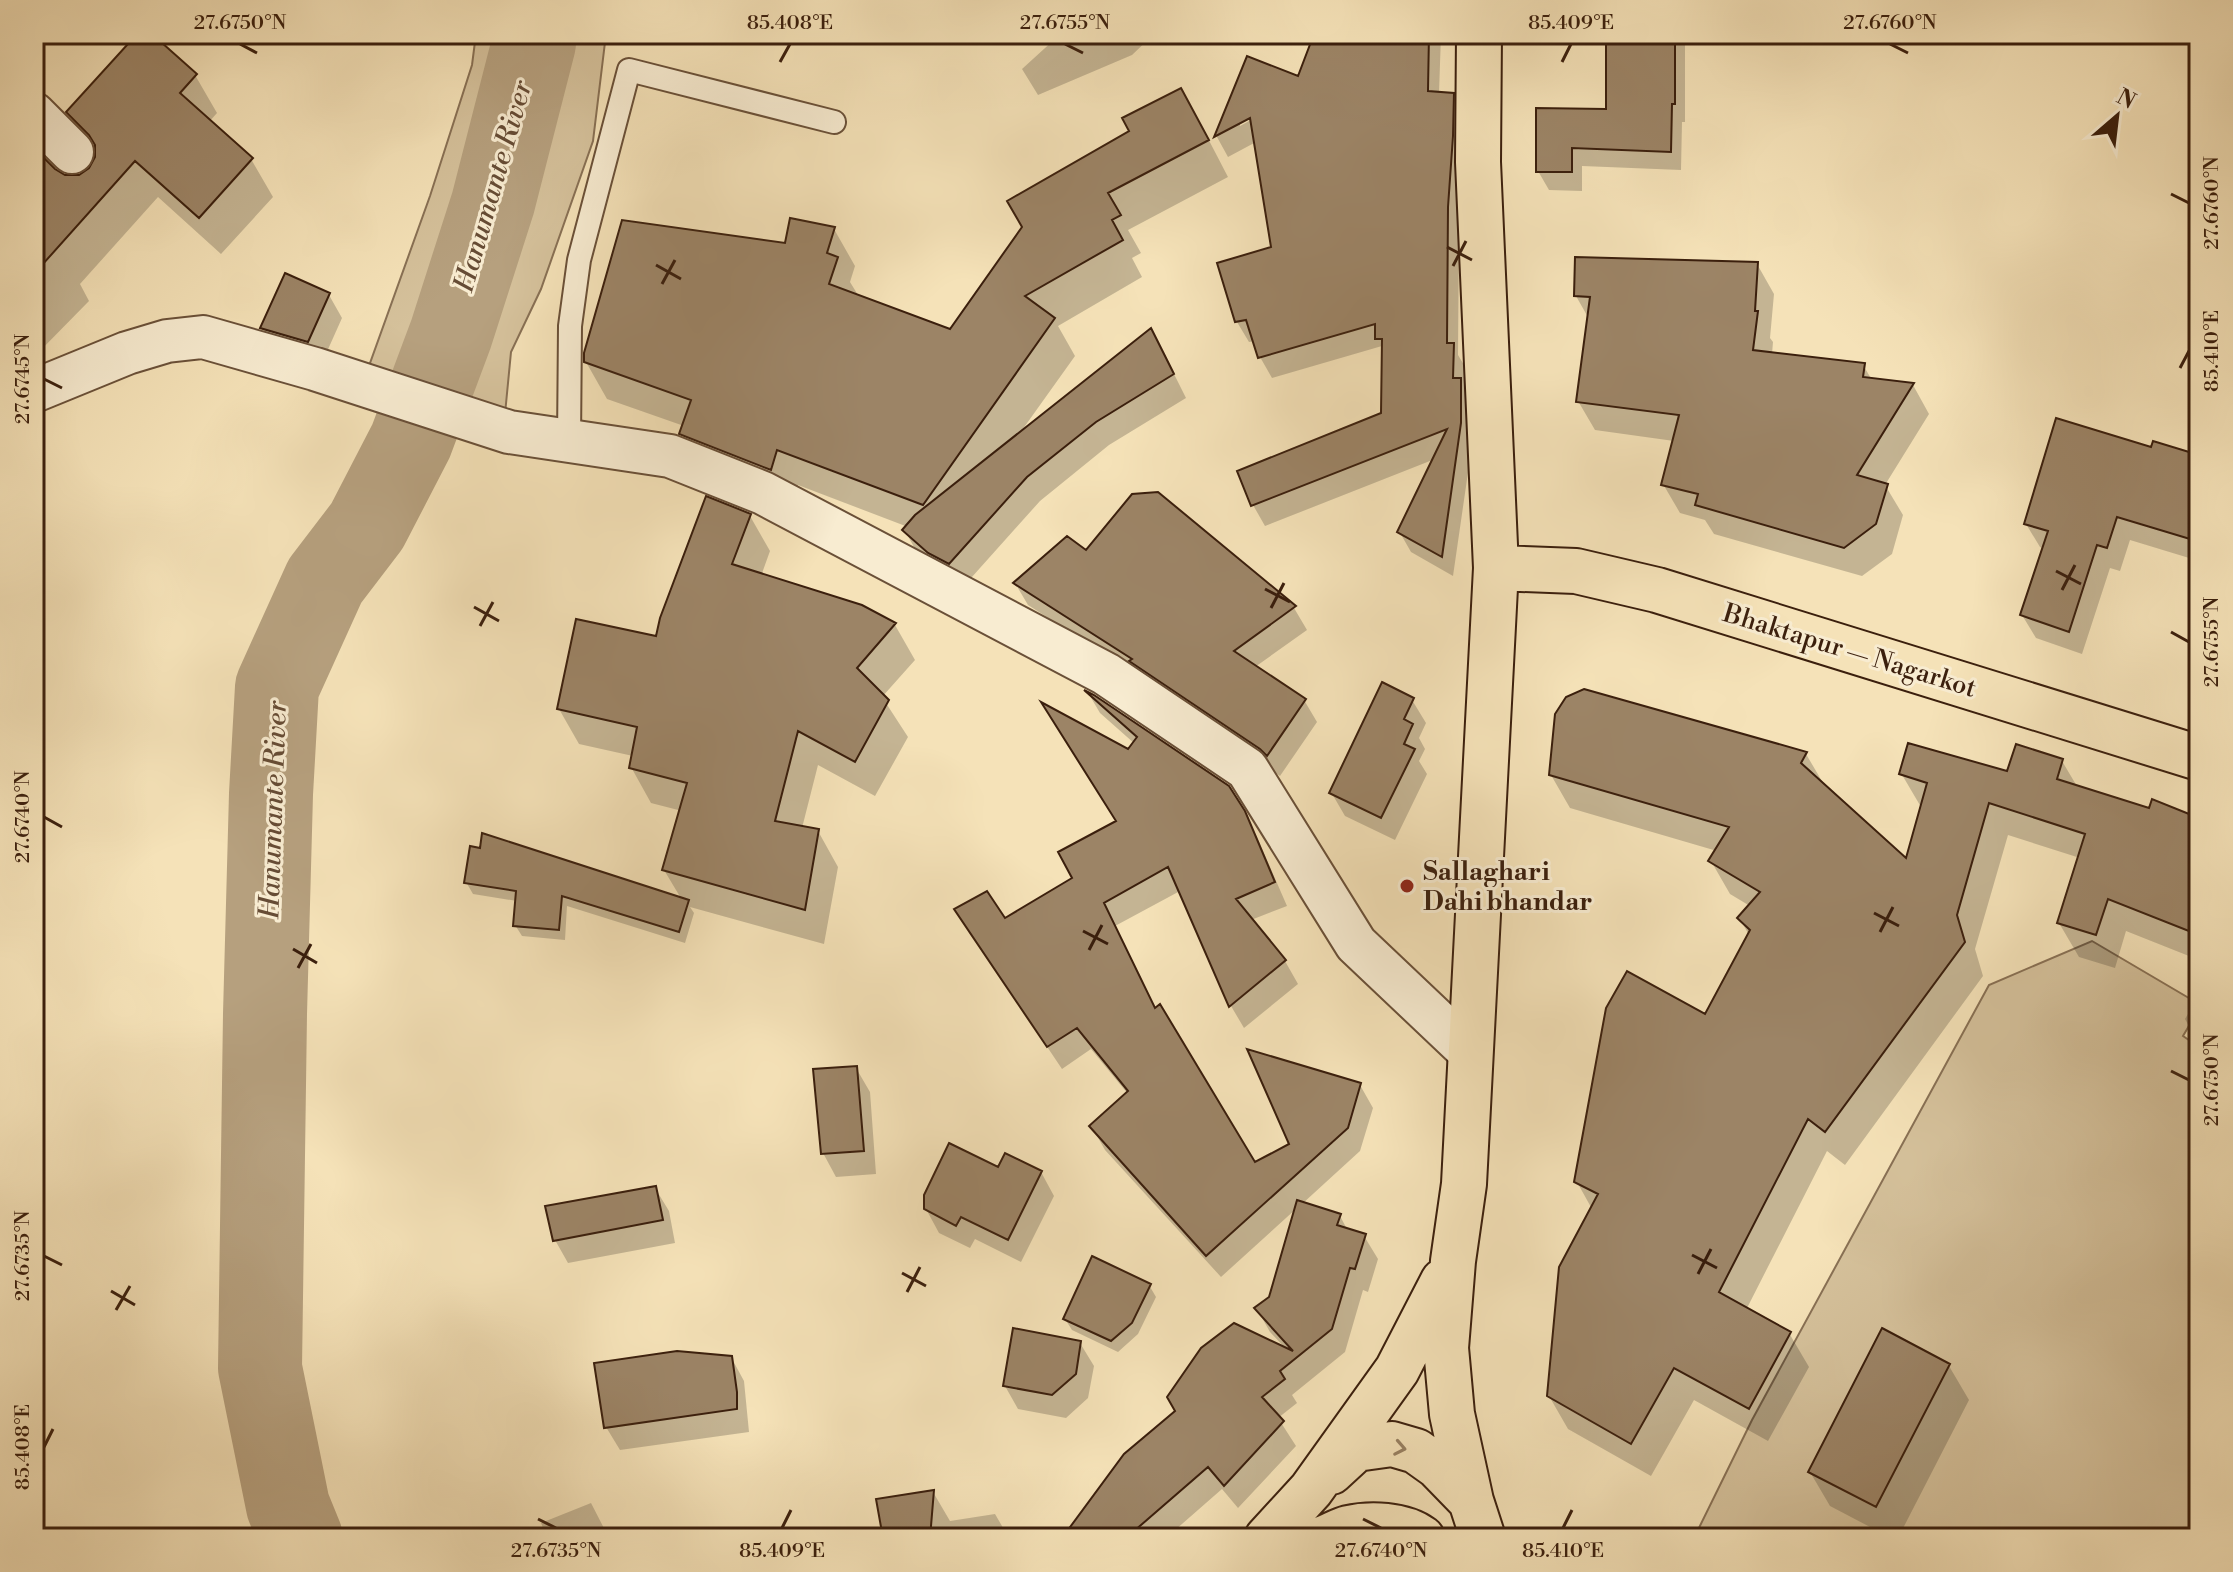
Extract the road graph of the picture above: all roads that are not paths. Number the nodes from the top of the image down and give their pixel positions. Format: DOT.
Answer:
graph roads {
  1 [pos="1479,34"];
  2 [pos="34,114"];
  3 [pos="834,122"];
  4 [pos="72,152"];
  5 [pos="34,391"];
  6 [pos="569,441"];
  7 [pos="1496,568"];
  8 [pos="2199,758"];
  9 [pos="1470,1052"];
  10 [pos="1453,1261"];
  11 [pos="1311,1490"];
  12 [pos="1477,1520"];
  13 [pos="1267,1538"];
  14 [pos="1324,1538"];
  15 [pos="1422,1538"];
  1 -- 7 [label="main road"];
  2 -- 4 [label="street"];
  3 -- 6 [label="lane"];
  5 -- 6 [label="street"];
  6 -- 9 [label="street"];
  7 -- 8 [label="main road, Bhaktapur — Nagarkot"];
  7 -- 9 [label="main road"];
  9 -- 10 [label="main road"];
  10 -- 11 [label="main road"];
  10 -- 12 [label="main road"];
  11 -- 12 [label="main road, one-way"];
  11 -- 13 [label="main road"];
  14 -- 15 [label="main road"];
}
